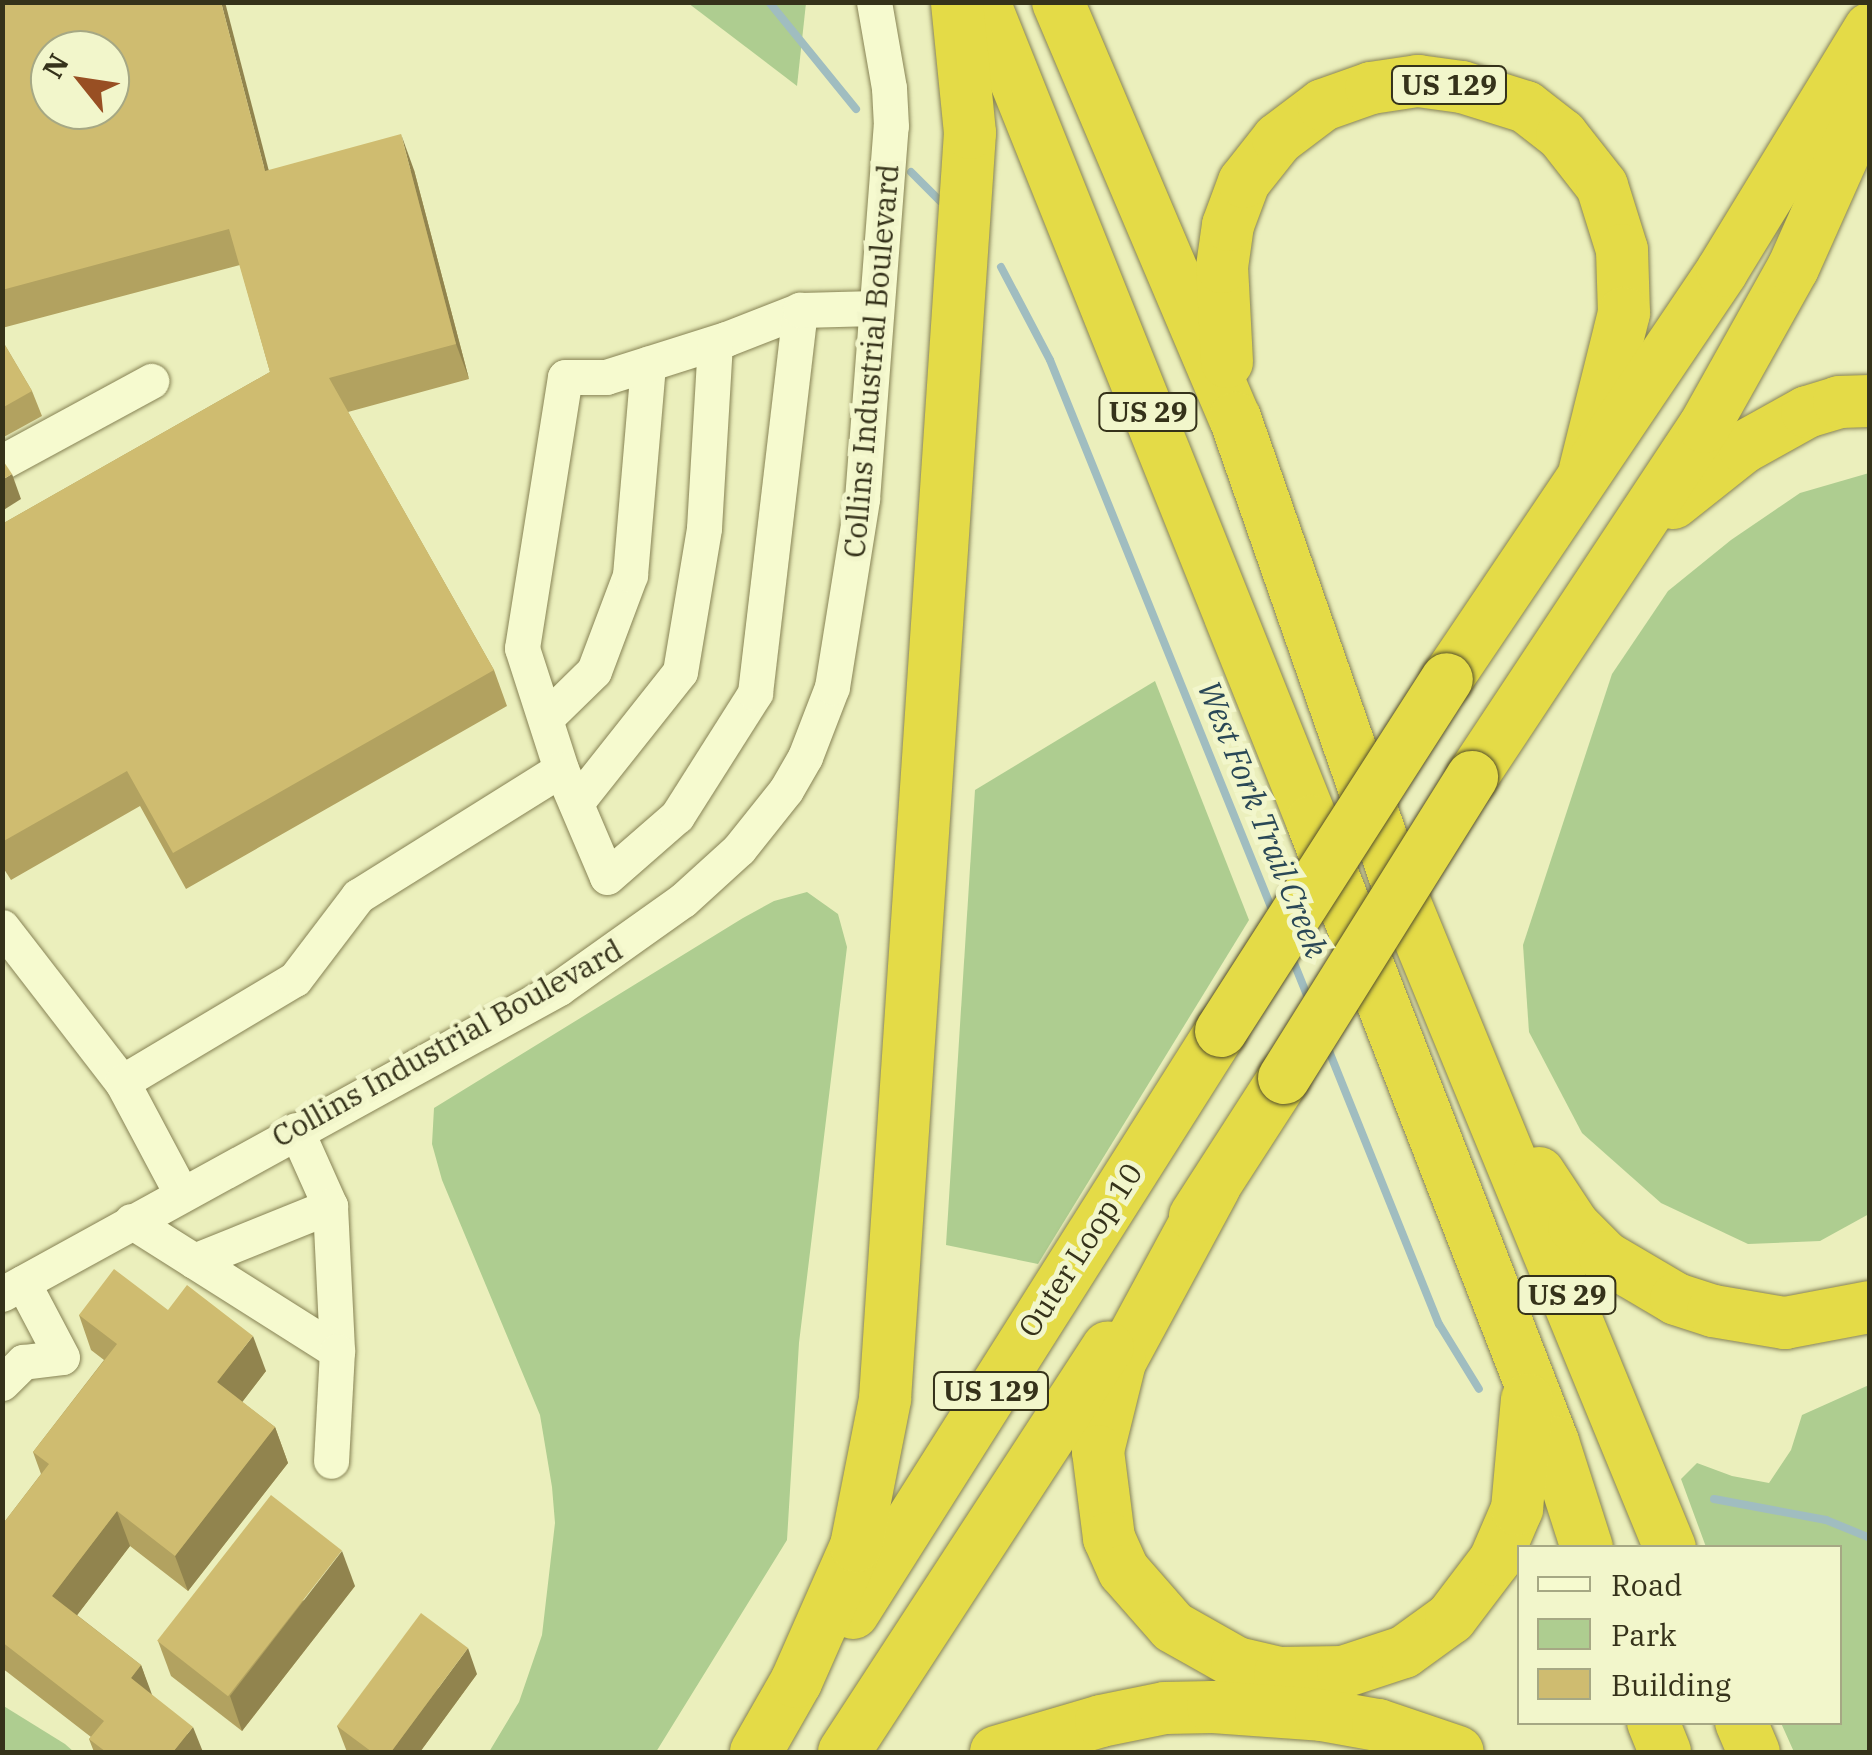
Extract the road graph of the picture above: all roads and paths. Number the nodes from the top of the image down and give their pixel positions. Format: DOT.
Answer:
graph roads {
  1 [pos="874,2"];
  2 [pos="958,2"];
  3 [pos="984,2"];
  4 [pos="1058,2"];
  5 [pos="1870,28"];
  6 [pos="1870,95"];
  7 [pos="876,308"];
  8 [pos="800,310"];
  9 [pos="715,343"];
  10 [pos="648,364"];
  11 [pos="151,380"];
  12 [pos="1870,400"];
  13 [pos="1235,418"];
  14 [pos="2,462"];
  15 [pos="1586,470"];
  16 [pos="1580,616"];
  17 [pos="546,718"];
  18 [pos="561,768"];
  19 [pos="576,803"];
  20 [pos="2,927"];
  21 [pos="1464,1042"];
  22 [pos="122,1082"];
  23 [pos="296,1130"];
  24 [pos="1214,1188"];
  25 [pos="181,1193"];
  26 [pos="330,1206"];
  27 [pos="132,1221"];
  28 [pos="194,1261"];
  29 [pos="13,1288"];
  30 [pos="1870,1307"];
  31 [pos="336,1351"];
  32 [pos="1528,1377"];
  33 [pos="2,1383"];
  34 [pos="331,1462"];
  35 [pos="1587,1545"];
  36 [pos="1669,1545"];
  37 [pos="1654,1725"];
  38 [pos="1743,1725"];
  39 [pos="759,1752"];
  40 [pos="844,1752"];
  41 [pos="996,1752"];
  42 [pos="1458,1752"];
  43 [pos="1665,1752"];
  44 [pos="1754,1752"];
  1 -- 7 [label="street, Collins Industrial Boulevard"];
  2 -- 39 [label="highway"];
  3 -- 32 [label="highway, US 29"];
  4 -- 13 [label="highway, US 29"];
  5 -- 15 [label="highway"];
  6 -- 16 [label="highway"];
  7 -- 8 [label="street"];
  7 -- 23 [label="street, Collins Industrial Boulevard"];
  8 -- 9 [label="street"];
  8 -- 19 [label="street"];
  9 -- 10 [label="street"];
  9 -- 19 [label="street"];
  10 -- 17 [label="street"];
  10 -- 17 [label="street"];
  11 -- 14 [label="street"];
  12 -- 16 [label="highway"];
  13 -- 15 [label="highway, US 129"];
  13 -- 21 [label="highway, US 29"];
  15 -- 39 [label="highway, Outer Loop 10 / US 129, bridge"];
  16 -- 24 [label="highway, bridge"];
  17 -- 18 [label="street"];
  18 -- 19 [label="street"];
  18 -- 22 [label="street"];
  20 -- 22 [label="street"];
  21 -- 30 [label="highway"];
  21 -- 36 [label="highway, US 29"];
  22 -- 25 [label="street"];
  23 -- 25 [label="street, Collins Industrial Boulevard"];
  23 -- 26 [label="street"];
  24 -- 32 [label="highway"];
  24 -- 40 [label="highway"];
  25 -- 27 [label="street, Collins Industrial Boulevard"];
  26 -- 28 [label="street"];
  26 -- 31 [label="street"];
  27 -- 28 [label="street"];
  27 -- 29 [label="street, Collins Industrial Boulevard"];
  28 -- 31 [label="street"];
  29 -- 33 [label="street"];
  31 -- 34 [label="street"];
  32 -- 35 [label="highway, US 29"];
  37 -- 43 [label="highway"];
  38 -- 44 [label="highway"];
  41 -- 42 [label="highway"];
}
